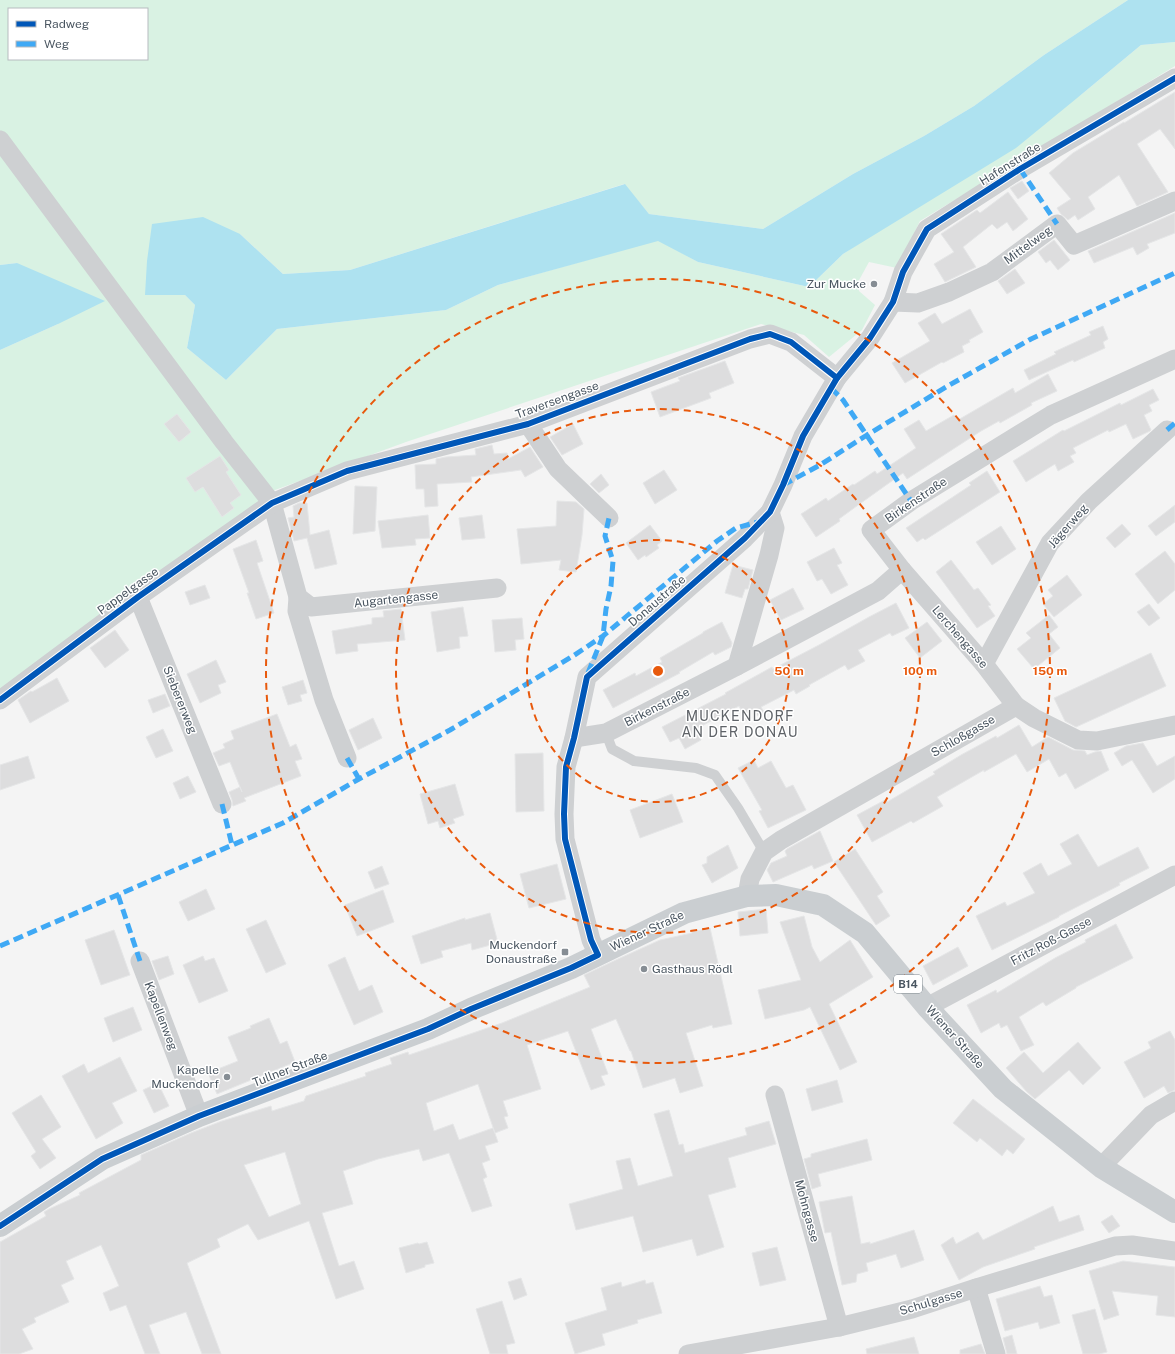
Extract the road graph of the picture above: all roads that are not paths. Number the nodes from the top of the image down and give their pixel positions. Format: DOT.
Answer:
graph roads {
  1 [pos="1175,78"];
  2 [pos="0,140"];
  3 [pos="1175,201"];
  4 [pos="893,302"];
  5 [pos="1175,359"];
  6 [pos="837,378"];
  7 [pos="528,424"];
  8 [pos="1167,430"];
  9 [pos="272,503"];
  10 [pos="770,512"];
  11 [pos="609,518"];
  12 [pos="902,570"];
  13 [pos="497,588"];
  14 [pos="138,597"];
  15 [pos="298,598"];
  16 [pos="984,664"];
  17 [pos="738,666"];
  18 [pos="0,700"];
  19 [pos="1016,706"];
  20 [pos="1175,725"];
  21 [pos="606,733"];
  22 [pos="574,738"];
  23 [pos="347,758"];
  24 [pos="222,804"];
  25 [pos="764,852"];
  26 [pos="1175,875"];
  27 [pos="747,896"];
  28 [pos="598,955"];
  29 [pos="140,961"];
  30 [pos="927,1007"];
  31 [pos="775,1095"];
  32 [pos="1175,1101"];
  33 [pos="199,1116"];
  34 [pos="1101,1167"];
  35 [pos="1175,1212"];
  36 [pos="0,1226"];
  37 [pos="1174,1250"];
  38 [pos="976,1288"];
  39 [pos="839,1327"];
  40 [pos="766,1347"];
  41 [pos="688,1354"];
  42 [pos="996,1354"];
  1 -- 4 [label="street, Hafenstraße"];
  2 -- 9 [label="street"];
  3 -- 4 [label="street, Mittelweg"];
  4 -- 6 [label="street, Donaustraße"];
  5 -- 12 [label="street, Birkenstraße"];
  6 -- 7 [label="street, Traversengasse"];
  6 -- 10 [label="street, Donaustraße"];
  7 -- 9 [label="street, Traversengasse"];
  7 -- 11 [label="street, Traversengasse"];
  8 -- 16 [label="street, Jägerweg"];
  9 -- 14 [label="street, Pappelgasse"];
  9 -- 15 [label="street"];
  10 -- 17 [label="street"];
  10 -- 22 [label="street, Donaustraße"];
  12 -- 16 [label="street, Lerchengasse"];
  12 -- 17 [label="street, Birkenstraße"];
  13 -- 15 [label="street, Augartengasse"];
  14 -- 18 [label="street, Pappelgasse"];
  14 -- 24 [label="street, Siebererweg"];
  15 -- 23 [label="street"];
  16 -- 19 [label="street, Lerchengasse"];
  17 -- 21 [label="street, Birkenstraße"];
  19 -- 20 [label="street"];
  19 -- 25 [label="street, Schloßgasse"];
  21 -- 22 [label="street, Birkenstraße"];
  21 -- 25 [label="lane"];
  22 -- 28 [label="street, Donaustraße"];
  25 -- 27 [label="street, Schloßgasse"];
  26 -- 30 [label="street, Fritz Roß-Gasse"];
  27 -- 28 [label="main road, Wiener Straße / B14"];
  27 -- 30 [label="main road, Wiener Straße / B14"];
  28 -- 33 [label="main road, Tullner Straße / B14"];
  29 -- 33 [label="street, Kapellenweg"];
  30 -- 34 [label="main road, Wiener Straße / B14"];
  31 -- 39 [label="street, Mohngasse"];
  32 -- 34 [label="street"];
  33 -- 36 [label="main road, Tullner Straße / B14"];
  34 -- 35 [label="main road, Wiener Straße / B14"];
  37 -- 38 [label="street, Schulgasse"];
  38 -- 39 [label="street, Schulgasse"];
  38 -- 42 [label="street"];
  39 -- 40 [label="street, Schulgasse"];
  40 -- 41 [label="street, Schulgasse"];
}
